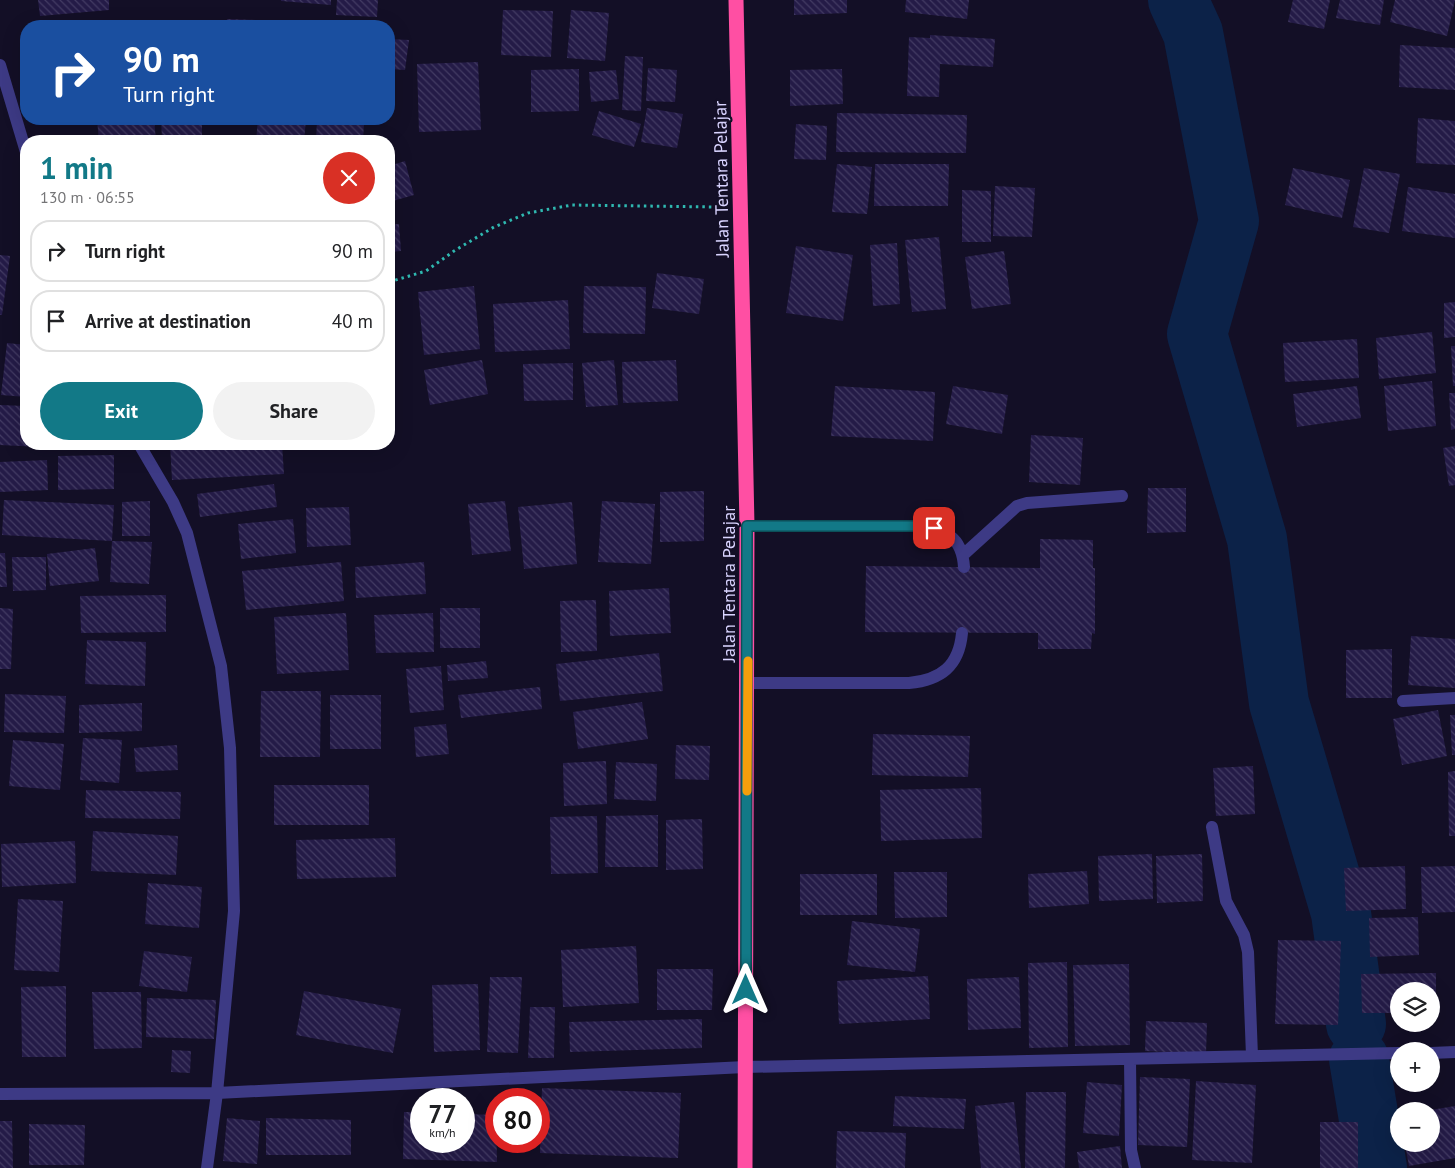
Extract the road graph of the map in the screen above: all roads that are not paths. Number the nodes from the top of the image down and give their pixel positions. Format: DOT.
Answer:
graph roads {
  1 [pos="736,0"];
  2 [pos="0,65"];
  3 [pos="21,135"];
  4 [pos="143,450"];
  5 [pos="1122,496"];
  6 [pos="747,526"];
  7 [pos="962,633"];
  8 [pos="748,683"];
  9 [pos="1455,698"];
  10 [pos="1403,701"];
  11 [pos="1212,827"];
  12 [pos="1440,1052"];
  13 [pos="1455,1052"];
  14 [pos="1390,1053"];
  15 [pos="1252,1056"];
  16 [pos="1130,1059"];
  17 [pos="746,1067"];
  18 [pos="217,1093"];
  19 [pos="0,1094"];
  20 [pos="207,1168"];
  21 [pos="745,1168"];
  22 [pos="1136,1168"];
  1 -- 6 [label="highway, Jalan Tentara Pelajar"];
  2 -- 3 [label="street"];
  4 -- 18 [label="street"];
  5 -- 6 [label="street"];
  6 -- 8 [label="highway, Jalan Tentara Pelajar"];
  7 -- 8 [label="street"];
  8 -- 17 [label="highway, Jalan Tentara Pelajar"];
  9 -- 10 [label="street"];
  11 -- 15 [label="street"];
  12 -- 13 [label="street"];
  14 -- 15 [label="street"];
  15 -- 16 [label="street"];
  16 -- 17 [label="street"];
  16 -- 22 [label="street"];
  17 -- 18 [label="street"];
  17 -- 21 [label="highway, Jalan Tentara Pelajar"];
  18 -- 19 [label="street"];
  18 -- 20 [label="street"];
}
